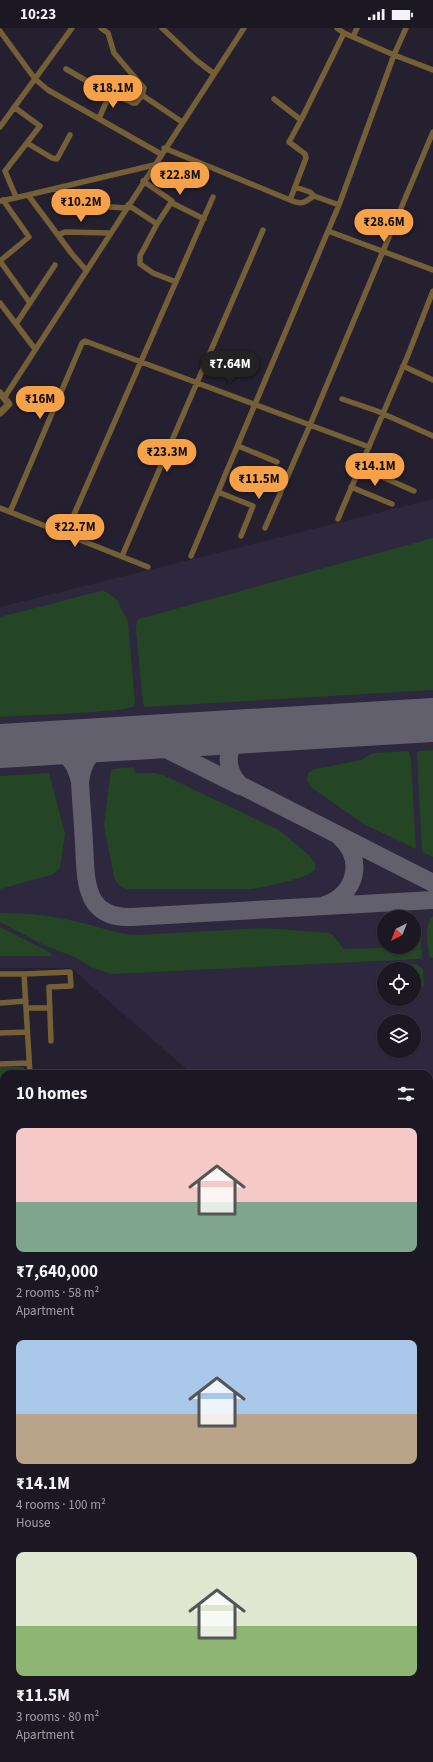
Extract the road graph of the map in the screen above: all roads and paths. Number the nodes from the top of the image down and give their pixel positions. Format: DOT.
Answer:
graph roads {
  1 [pos="3,28"];
  2 [pos="72,28"];
  3 [pos="101,28"];
  4 [pos="162,28"];
  5 [pos="173,28"];
  6 [pos="244,28"];
  7 [pos="337,28"];
  8 [pos="357,28"];
  9 [pos="406,28"];
  10 [pos="0,31"];
  11 [pos="344,33"];
  12 [pos="168,34"];
  13 [pos="353,37"];
  14 [pos="394,55"];
  15 [pos="66,69"];
  16 [pos="433,70"];
  17 [pos="213,73"];
  18 [pos="35,79"];
  19 [pos="111,92"];
  20 [pos="142,95"];
  21 [pos="274,99"];
  22 [pos="14,107"];
  23 [pos="99,118"];
  24 [pos="302,120"];
  25 [pos="182,122"];
  26 [pos="0,127"];
  27 [pos="433,132"];
  28 [pos="70,135"];
  29 [pos="27,143"];
  30 [pos="164,148"];
  31 [pos="161,154"];
  32 [pos="154,165"];
  33 [pos="143,181"];
  34 [pos="295,187"];
  35 [pos="59,188"];
  36 [pos="28,195"];
  37 [pos="314,196"];
  38 [pos="16,197"];
  39 [pos="213,197"];
  40 [pos="1,200"];
  41 [pos="290,200"];
  42 [pos="172,203"];
  43 [pos="339,205"];
  44 [pos="127,206"];
  45 [pos="204,219"];
  46 [pos="157,224"];
  47 [pos="264,230"];
  48 [pos="328,231"];
  49 [pos="110,233"];
  50 [pos="58,235"];
  51 [pos="383,252"];
  52 [pos="0,261"];
  53 [pos="56,265"];
  54 [pos="86,270"];
  55 [pos="433,270"];
  56 [pos="176,282"];
  57 [pos="433,291"];
  58 [pos="0,303"];
  59 [pos="30,303"];
  60 [pos="16,324"];
  61 [pos="35,349"];
  62 [pos="141,362"];
  63 [pos="404,366"];
  64 [pos="433,380"];
  65 [pos="197,383"];
  66 [pos="2,395"];
  67 [pos="342,399"];
  68 [pos="256,404"];
  69 [pos="0,413"];
  70 [pos="383,414"];
  71 [pos="310,425"];
  72 [pos="433,436"];
  73 [pos="238,446"];
  74 [pos="369,447"];
  75 [pos="277,462"];
  76 [pos="360,467"];
  77 [pos="351,487"];
  78 [pos="414,491"];
  79 [pos="218,492"];
  80 [pos="392,504"];
  81 [pos="0,508"];
  82 [pos="10,512"];
  83 [pos="338,519"];
  84 [pos="265,528"];
  85 [pos="65,535"];
  86 [pos="241,536"];
  87 [pos="122,556"];
  88 [pos="191,556"];
  89 [pos="148,567"];
  90 [pos="0,974"];
  91 [pos="24,974"];
  92 [pos="26,1002"];
  93 [pos="0,1003"];
  94 [pos="26,1008"];
  95 [pos="50,1008"];
  96 [pos="27,1032"];
  97 [pos="0,1033"];
  98 [pos="51,1041"];
  99 [pos="29,1063"];
  100 [pos="0,1064"];
  101 [pos="30,1070"];
  1 -- 10 [label="street"];
  2 -- 18 [label="street"];
  3 -- 20 [label="street"];
  4 -- 12 [label="street"];
  5 -- 12 [label="street"];
  6 -- 17 [label="street"];
  7 -- 11 [label="street"];
  8 -- 13 [label="street"];
  9 -- 14 [label="street"];
  10 -- 18 [label="street"];
  11 -- 13 [label="street"];
  11 -- 24 [label="street"];
  12 -- 17 [label="street"];
  13 -- 14 [label="street"];
  14 -- 16 [label="street"];
  14 -- 43 [label="street"];
  15 -- 19 [label="street"];
  17 -- 25 [label="street"];
  18 -- 22 [label="street"];
  18 -- 23 [label="street"];
  19 -- 20 [label="street"];
  19 -- 23 [label="street"];
  20 -- 25 [label="street"];
  21 -- 24 [label="street"];
  22 -- 26 [label="street"];
  22 -- 29 [label="street"];
  23 -- 31 [label="street"];
  24 -- 34 [label="street"];
  25 -- 30 [label="street"];
  27 -- 51 [label="street"];
  28 -- 29 [label="street"];
  29 -- 38 [label="street"];
  30 -- 31 [label="street"];
  30 -- 41 [label="street"];
  31 -- 32 [label="street"];
  32 -- 33 [label="street"];
  32 -- 35 [label="street"];
  33 -- 42 [label="street"];
  33 -- 44 [label="street"];
  34 -- 37 [label="street"];
  34 -- 41 [label="street"];
  35 -- 36 [label="street"];
  35 -- 44 [label="street"];
  36 -- 38 [label="street"];
  36 -- 50 [label="street"];
  37 -- 41 [label="street"];
  37 -- 43 [label="street"];
  38 -- 40 [label="street"];
  39 -- 45 [label="street"];
  40 -- 52 [label="street"];
  42 -- 45 [label="street"];
  42 -- 46 [label="street"];
  43 -- 48 [label="street"];
  44 -- 46 [label="street"];
  44 -- 49 [label="street"];
  45 -- 56 [label="street"];
  46 -- 56 [label="street"];
  47 -- 65 [label="street"];
  48 -- 51 [label="street"];
  48 -- 68 [label="street"];
  49 -- 50 [label="street"];
  49 -- 54 [label="street"];
  50 -- 54 [label="street"];
  51 -- 55 [label="street"];
  51 -- 71 [label="street"];
  52 -- 59 [label="street"];
  53 -- 59 [label="street"];
  54 -- 61 [label="street"];
  56 -- 62 [label="street"];
  57 -- 63 [label="street"];
  58 -- 60 [label="street"];
  59 -- 60 [label="street"];
  60 -- 61 [label="street"];
  61 -- 66 [label="street"];
  62 -- 65 [label="street"];
  62 -- 82 [label="street"];
  62 -- 85 [label="street"];
  63 -- 64 [label="street"];
  63 -- 70 [label="street"];
  65 -- 68 [label="street"];
  65 -- 87 [label="street"];
  66 -- 69 [label="street"];
  67 -- 70 [label="street"];
  68 -- 71 [label="street"];
  68 -- 73 [label="street"];
  70 -- 72 [label="street"];
  70 -- 74 [label="street"];
  71 -- 74 [label="street"];
  71 -- 84 [label="street"];
  73 -- 75 [label="street"];
  73 -- 79 [label="street"];
  74 -- 76 [label="street"];
  76 -- 77 [label="street"];
  76 -- 78 [label="street"];
  77 -- 80 [label="street"];
  77 -- 83 [label="street"];
  79 -- 86 [label="street"];
  79 -- 88 [label="street"];
  81 -- 82 [label="street"];
  82 -- 85 [label="street"];
  85 -- 87 [label="street"];
  87 -- 89 [label="street"];
  90 -- 91 [label="street"];
  91 -- 92 [label="street"];
  91 -- 95 [label="street"];
  92 -- 93 [label="street"];
  92 -- 94 [label="street"];
  94 -- 95 [label="street"];
  94 -- 96 [label="street"];
  95 -- 98 [label="street"];
  96 -- 97 [label="street"];
  96 -- 99 [label="street"];
  99 -- 100 [label="street"];
  99 -- 101 [label="street"];
}
